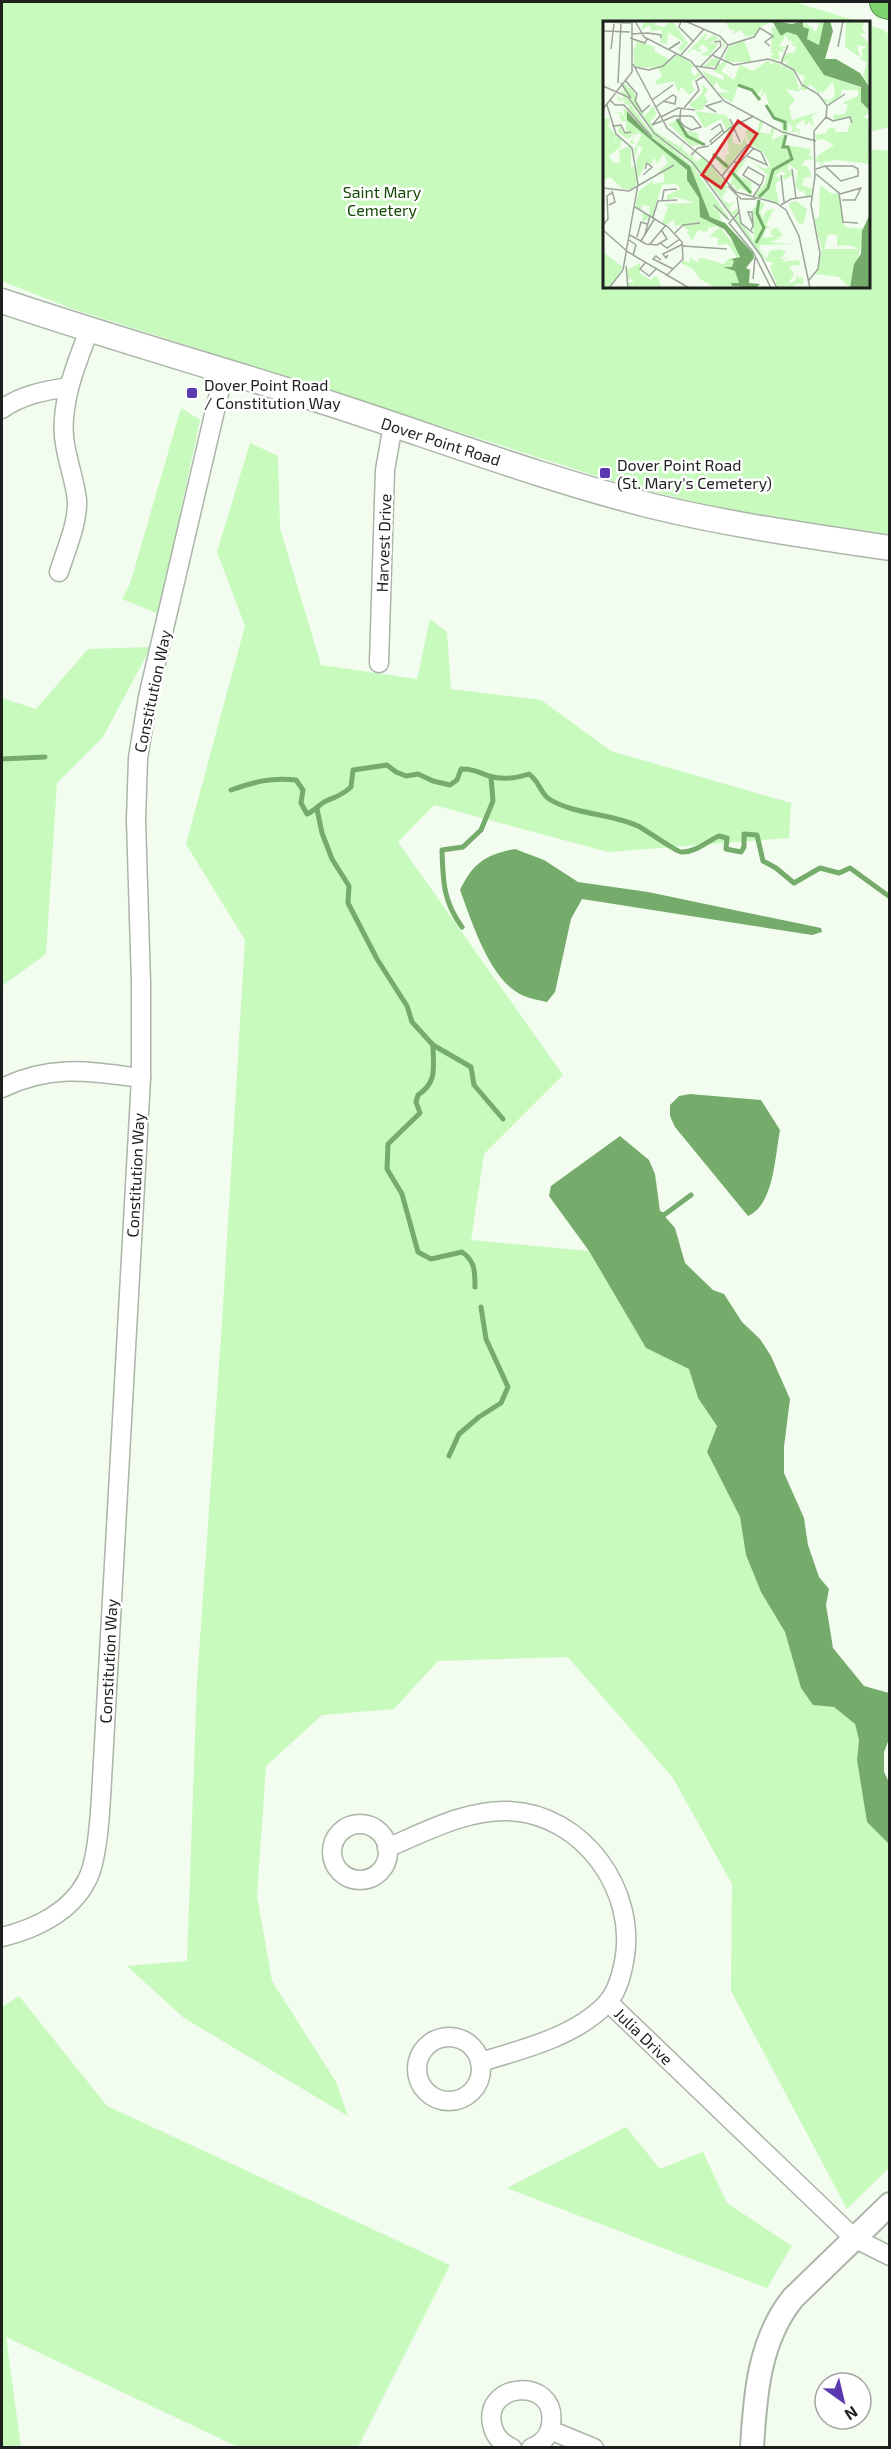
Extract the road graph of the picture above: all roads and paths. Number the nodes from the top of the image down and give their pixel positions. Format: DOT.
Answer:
graph roads {
  1 [pos="2,301"];
  2 [pos="89,330"];
  3 [pos="224,372"];
  4 [pos="68,387"];
  5 [pos="2,409"];
  6 [pos="393,425"];
  7 [pos="890,548"];
  8 [pos="59,572"];
  9 [pos="379,663"];
  10 [pos="141,1078"];
  11 [pos="2,1088"];
  12 [pos="387,1848"];
  13 [pos="2,1937"];
  14 [pos="608,2002"];
  15 [pos="480,2062"];
  16 [pos="890,2204"];
  17 [pos="854,2238"];
  18 [pos="890,2256"];
  19 [pos="550,2430"];
  20 [pos="512,2448"];
  21 [pos="531,2448"];
  22 [pos="594,2448"];
  23 [pos="752,2448"];
  1 -- 2 [label="main road, Dover Point Road"];
  2 -- 3 [label="main road, Dover Point Road"];
  2 -- 4 [label="street"];
  3 -- 6 [label="main road, Dover Point Road"];
  3 -- 10 [label="street, Constitution Way"];
  4 -- 5 [label="street"];
  4 -- 8 [label="street"];
  6 -- 7 [label="main road, Dover Point Road"];
  6 -- 9 [label="street, Harvest Drive"];
  10 -- 11 [label="street"];
  10 -- 13 [label="street, Constitution Way"];
  12 -- 14 [label="street, Julia Drive"];
  14 -- 15 [label="street"];
  14 -- 17 [label="street, Julia Drive"];
  16 -- 17 [label="street"];
  17 -- 18 [label="street, Julia Drive"];
  17 -- 23 [label="street"];
  19 -- 20 [label="street"];
  19 -- 21 [label="street"];
  19 -- 22 [label="street"];
}
